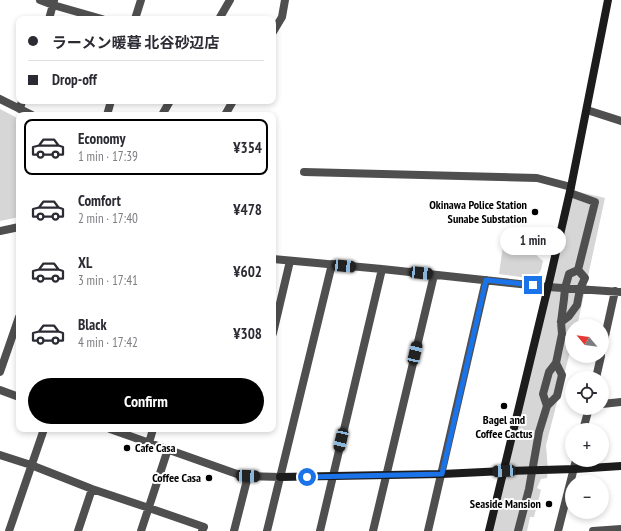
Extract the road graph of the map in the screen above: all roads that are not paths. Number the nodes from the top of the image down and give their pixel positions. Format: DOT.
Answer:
graph roads {
  1 [pos="40,0"];
  2 [pos="141,0"];
  3 [pos="230,0"];
  4 [pos="285,0"];
  5 [pos="608,0"];
  6 [pos="54,2"];
  7 [pos="50,16"];
  8 [pos="94,16"];
  9 [pos="136,16"];
  10 [pos="221,16"];
  11 [pos="276,27"];
  12 [pos="0,98"];
  13 [pos="21,104"];
  14 [pos="20,110"];
  15 [pos="587,110"];
  16 [pos="25,112"];
  17 [pos="621,122"];
  18 [pos="304,172"];
  19 [pos="571,190"];
  20 [pos="16,228"];
  21 [pos="0,231"];
  22 [pos="276,259"];
  23 [pos="290,261"];
  24 [pos="332,264"];
  25 [pos="382,269"];
  26 [pos="578,270"];
  27 [pos="434,275"];
  28 [pos="486,280"];
  29 [pos="548,287"];
  30 [pos="565,288"];
  31 [pos="580,289"];
  32 [pos="618,292"];
  33 [pos="276,312"];
  34 [pos="561,322"];
  35 [pos="609,325"];
  36 [pos="16,326"];
  37 [pos="556,363"];
  38 [pos="0,372"];
  39 [pos="0,390"];
  40 [pos="16,396"];
  41 [pos="621,402"];
  42 [pos="609,403"];
  43 [pos="547,406"];
  44 [pos="43,432"];
  45 [pos="118,432"];
  46 [pos="152,432"];
  47 [pos="149,443"];
  48 [pos="168,449"];
  49 [pos="0,455"];
  50 [pos="31,466"];
  51 [pos="621,466"];
  52 [pos="575,469"];
  53 [pos="533,470"];
  54 [pos="504,471"];
  55 [pos="442,474"];
  56 [pos="386,475"];
  57 [pos="248,476"];
  58 [pos="333,476"];
  59 [pos="280,478"];
  60 [pos="92,489"];
  61 [pos="149,508"];
  62 [pos="621,529"];
  63 [pos="9,531"];
  64 [pos="78,531"];
  65 [pos="141,531"];
  66 [pos="202,531"];
  67 [pos="234,531"];
  68 [pos="268,531"];
  69 [pos="320,531"];
  70 [pos="373,531"];
  71 [pos="428,531"];
  72 [pos="489,531"];
  73 [pos="518,531"];
  74 [pos="558,531"];
  75 [pos="593,531"];
  1 -- 6 [label="street"];
  2 -- 9 [label="street"];
  3 -- 10 [label="street"];
  4 -- 11 [label="street"];
  5 -- 15 [label="street"];
  6 -- 7 [label="street"];
  6 -- 8 [label="street"];
  12 -- 14 [label="street"];
  13 -- 14 [label="street"];
  14 -- 16 [label="street"];
  15 -- 17 [label="street"];
  15 -- 19 [label="street"];
  18 -- 19 [label="street"];
  19 -- 26 [label="street"];
  19 -- 29 [label="street"];
  20 -- 21 [label="street"];
  22 -- 23 [label="street"];
  23 -- 24 [label="street"];
  23 -- 33 [label="street"];
  24 -- 25 [label="street"];
  24 -- 59 [label="street"];
  25 -- 27 [label="street"];
  25 -- 58 [label="street"];
  26 -- 30 [label="street"];
  26 -- 31 [label="street"];
  27 -- 28 [label="street"];
  27 -- 56 [label="street"];
  28 -- 29 [label="street"];
  28 -- 55 [label="street"];
  29 -- 30 [label="street"];
  29 -- 54 [label="street"];
  30 -- 31 [label="street"];
  30 -- 34 [label="street"];
  31 -- 32 [label="street"];
  31 -- 34 [label="street"];
  32 -- 35 [label="street"];
  34 -- 37 [label="street"];
  36 -- 38 [label="street"];
  37 -- 43 [label="street"];
  37 -- 43 [label="street"];
  39 -- 40 [label="street"];
  41 -- 42 [label="street"];
  43 -- 53 [label="street"];
  44 -- 50 [label="street"];
  45 -- 47 [label="street"];
  46 -- 47 [label="street"];
  47 -- 48 [label="street"];
  48 -- 57 [label="street"];
  48 -- 61 [label="street"];
  49 -- 50 [label="street"];
  50 -- 60 [label="street"];
  50 -- 63 [label="street"];
  51 -- 52 [label="street"];
  52 -- 53 [label="street"];
  52 -- 74 [label="street"];
  53 -- 54 [label="street"];
  53 -- 73 [label="street"];
  54 -- 55 [label="street"];
  54 -- 72 [label="street"];
  55 -- 56 [label="street"];
  55 -- 71 [label="street"];
  56 -- 58 [label="street"];
  56 -- 70 [label="street"];
  57 -- 59 [label="street"];
  57 -- 67 [label="street"];
  58 -- 59 [label="street"];
  58 -- 69 [label="street"];
  59 -- 68 [label="street"];
  60 -- 61 [label="street"];
  60 -- 64 [label="street"];
  61 -- 65 [label="street"];
  61 -- 66 [label="street"];
  62 -- 75 [label="street"];
}
